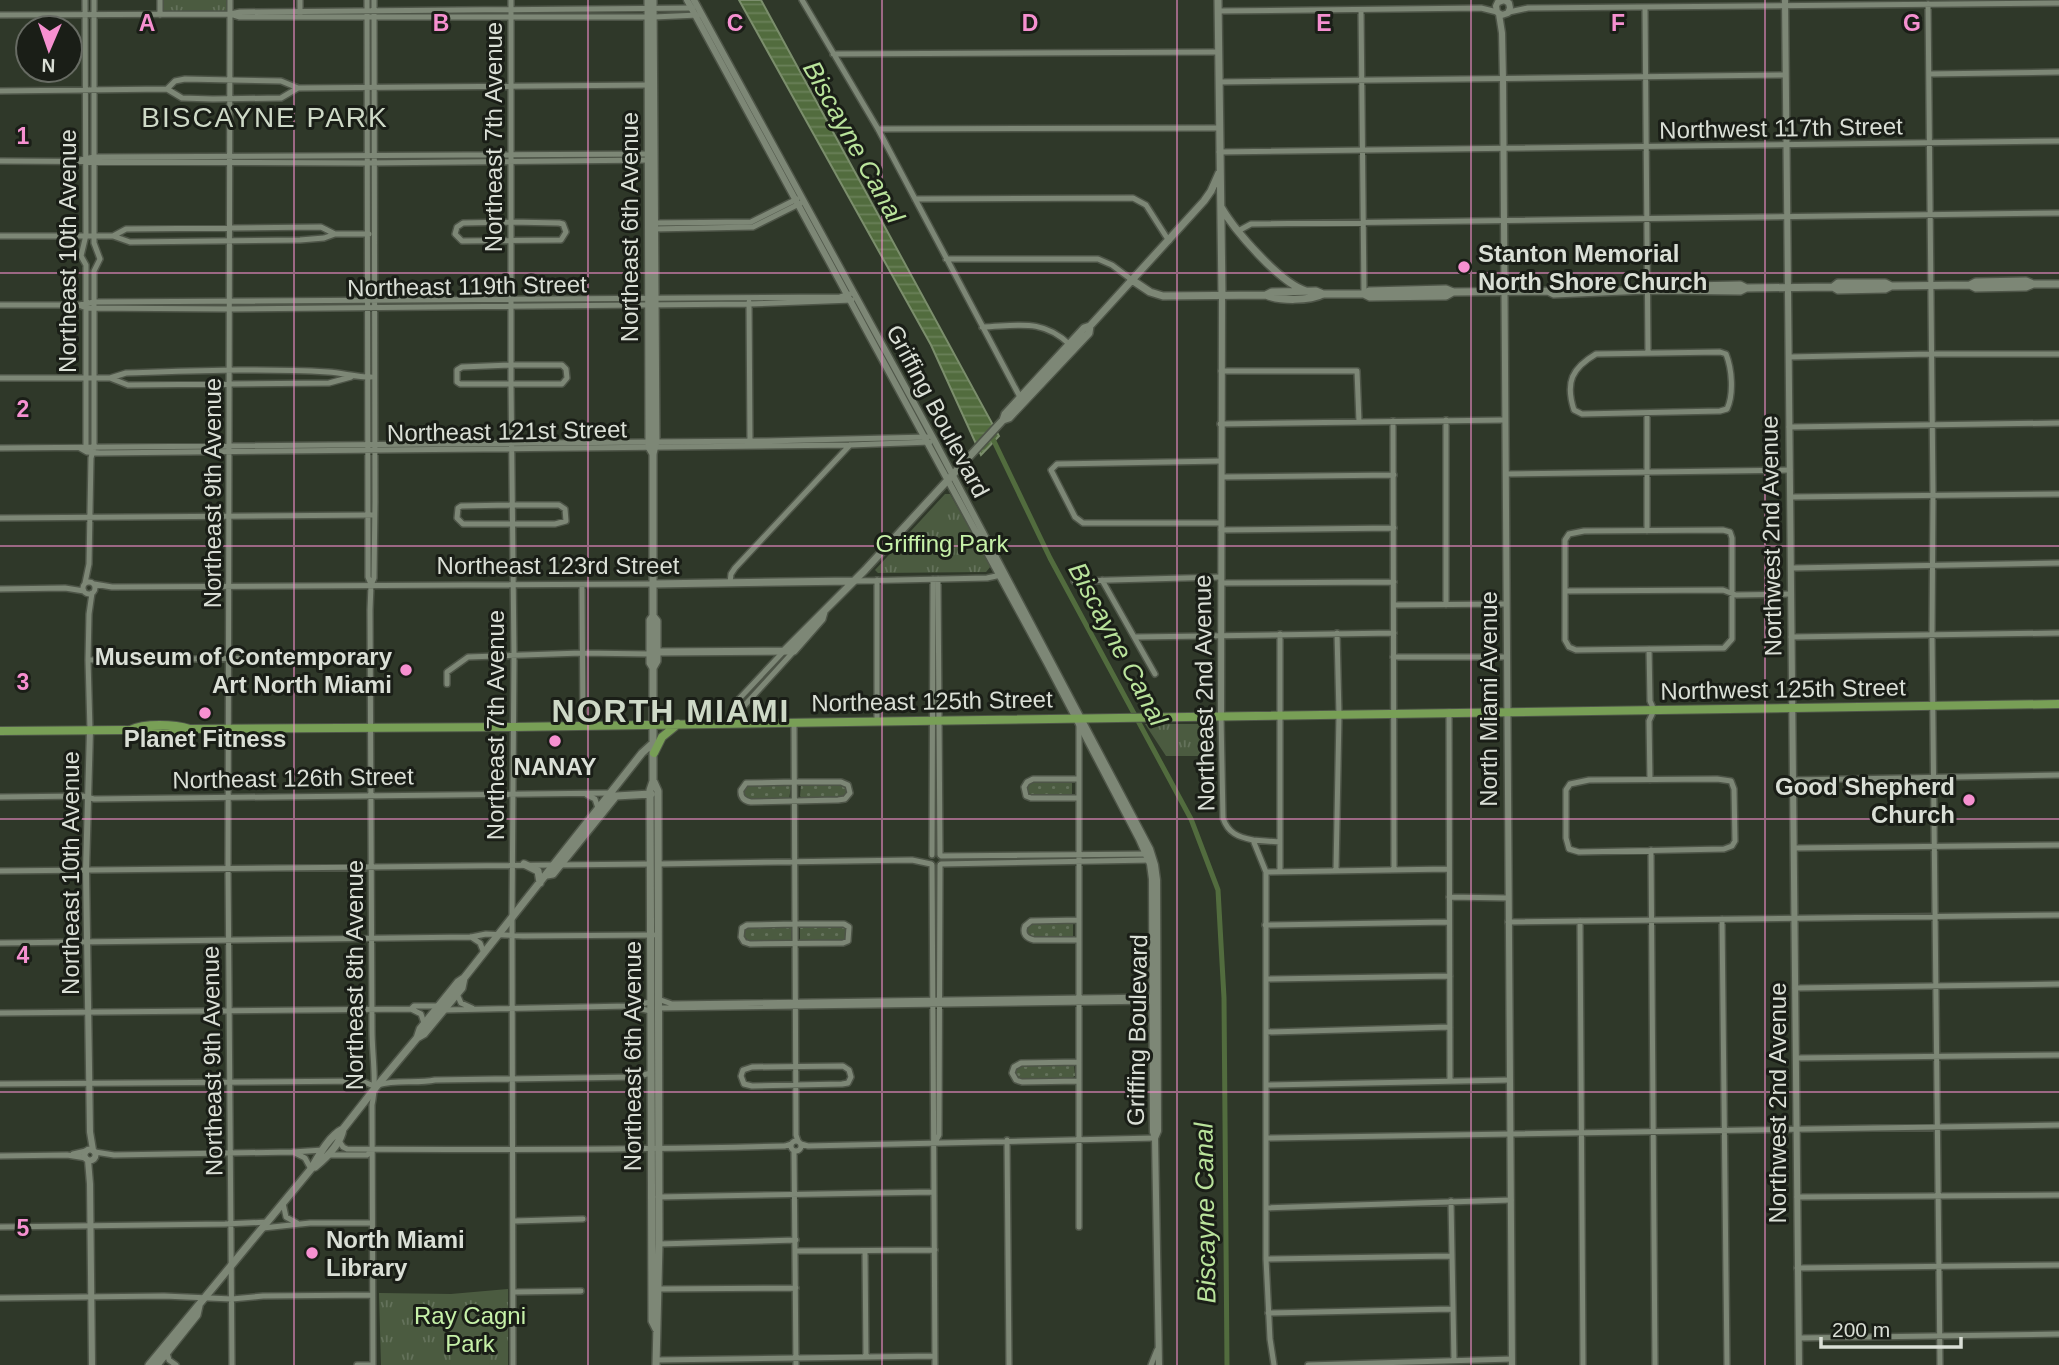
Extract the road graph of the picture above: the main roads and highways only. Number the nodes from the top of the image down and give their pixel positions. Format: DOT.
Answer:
graph roads {
  1 [pos="651,0"];
  2 [pos="1218,0"];
  3 [pos="1219,173"];
  4 [pos="1205,200"];
  5 [pos="1220,210"];
  6 [pos="1132,281"];
  7 [pos="2059,284"];
  8 [pos="1306,292"];
  9 [pos="1266,295"];
  10 [pos="1323,295"];
  11 [pos="1222,296"];
  12 [pos="1090,326"];
  13 [pos="1003,420"];
  14 [pos="854,581"];
  15 [pos="827,582"];
  16 [pos="653,584"];
  17 [pos="834,602"];
  18 [pos="824,612"];
  19 [pos="784,651"];
  20 [pos="653,653"];
  21 [pos="2059,704"];
  22 [pos="1507,712"];
  23 [pos="678,723"];
  24 [pos="654,724"];
  25 [pos="0,731"];
  26 [pos="653,743"];
  27 [pos="654,754"];
  28 [pos="653,781"];
  29 [pos="614,794"];
  30 [pos="650,794"];
  31 [pos="524,864"];
  32 [pos="558,864"];
  33 [pos="654,864"];
  34 [pos="540,883"];
  35 [pos="654,935"];
  36 [pos="464,978"];
  37 [pos="654,1005"];
  38 [pos="441,1008"];
  39 [pos="417,1038"];
  40 [pos="343,1129"];
  41 [pos="655,1149"];
  42 [pos="325,1152"];
  43 [pos="275,1214"];
  44 [pos="278,1226"];
  45 [pos="651,1277"];
  46 [pos="658,1289"];
  47 [pos="196,1308"];
  48 [pos="656,1329"];
  49 [pos="656,1363"];
  50 [pos="149,1365"];
  51 [pos="158,1365"];
  1 -- 16 [label="main road, Northeast 6th Avenue"];
  2 -- 3 [label="main road, Northeast 2nd Avenue"];
  3 -- 4 [label="main road"];
  3 -- 5 [label="main road, Northeast 2nd Avenue"];
  4 -- 5 [label="main road"];
  4 -- 6 [label="main road"];
  5 -- 8 [label="main road"];
  5 -- 11 [label="main road, Northeast 2nd Avenue"];
  6 -- 11 [label="main road"];
  6 -- 12 [label="main road"];
  7 -- 10 [label="main road"];
  8 -- 9 [label="main road"];
  8 -- 10 [label="main road"];
  9 -- 10 [label="main road"];
  9 -- 11 [label="main road"];
  12 -- 13 [label="main road"];
  12 -- 13 [label="main road"];
  13 -- 14 [label="main road"];
  14 -- 15 [label="main road, Northeast 123rd Street"];
  14 -- 17 [label="main road"];
  15 -- 16 [label="main road, Northeast 123rd Street"];
  15 -- 17 [label="main road"];
  16 -- 20 [label="main road, Northeast 6th Avenue"];
  17 -- 18 [label="main road"];
  18 -- 19 [label="main road"];
  18 -- 19 [label="main road"];
  19 -- 20 [label="main road"];
  20 -- 24 [label="main road, Northeast 6th Avenue"];
  21 -- 22 [label="main road, Northwest 125th Street"];
  22 -- 23 [label="main road, Northeast 125th Street"];
  23 -- 24 [label="main road, Northeast 125th Street"];
  23 -- 27 [label="main road"];
  24 -- 25 [label="main road, Northeast 125th Street"];
  24 -- 26 [label="main road, Northeast 6th Avenue"];
  26 -- 27 [label="main road, Northeast 6th Avenue"];
  26 -- 29 [label="main road"];
  27 -- 28 [label="main road, Northeast 6th Avenue"];
  28 -- 30 [label="main road, Northeast 6th Avenue"];
  28 -- 33 [label="main road, Northeast 6th Avenue"];
  29 -- 30 [label="main road, Northeast 126th Street"];
  29 -- 32 [label="main road"];
  29 -- 32 [label="main road"];
  30 -- 33 [label="main road, Northeast 6th Avenue"];
  31 -- 34 [label="main road"];
  32 -- 34 [label="main road"];
  33 -- 35 [label="main road, Northeast 6th Avenue"];
  33 -- 35 [label="main road, Northeast 6th Avenue"];
  34 -- 36 [label="main road"];
  35 -- 37 [label="main road, Northeast 6th Avenue"];
  35 -- 37 [label="main road, Northeast 6th Avenue"];
  36 -- 38 [label="main road"];
  36 -- 38 [label="main road"];
  37 -- 41 [label="main road, Northeast 6th Avenue"];
  37 -- 41 [label="main road, Northeast 6th Avenue"];
  38 -- 39 [label="main road"];
  38 -- 39 [label="main road"];
  39 -- 40 [label="main road"];
  40 -- 42 [label="main road"];
  40 -- 42 [label="main road"];
  41 -- 45 [label="main road, Northeast 6th Avenue"];
  41 -- 46 [label="main road, Northeast 6th Avenue"];
  42 -- 43 [label="main road"];
  43 -- 44 [label="main road"];
  43 -- 47 [label="main road"];
  45 -- 46 [label="main road"];
  45 -- 48 [label="main road, Northeast 6th Avenue"];
  46 -- 48 [label="main road, Northeast 6th Avenue"];
  47 -- 50 [label="main road"];
  47 -- 51 [label="main road"];
  48 -- 49 [label="main road, Northeast 6th Avenue"];
}
